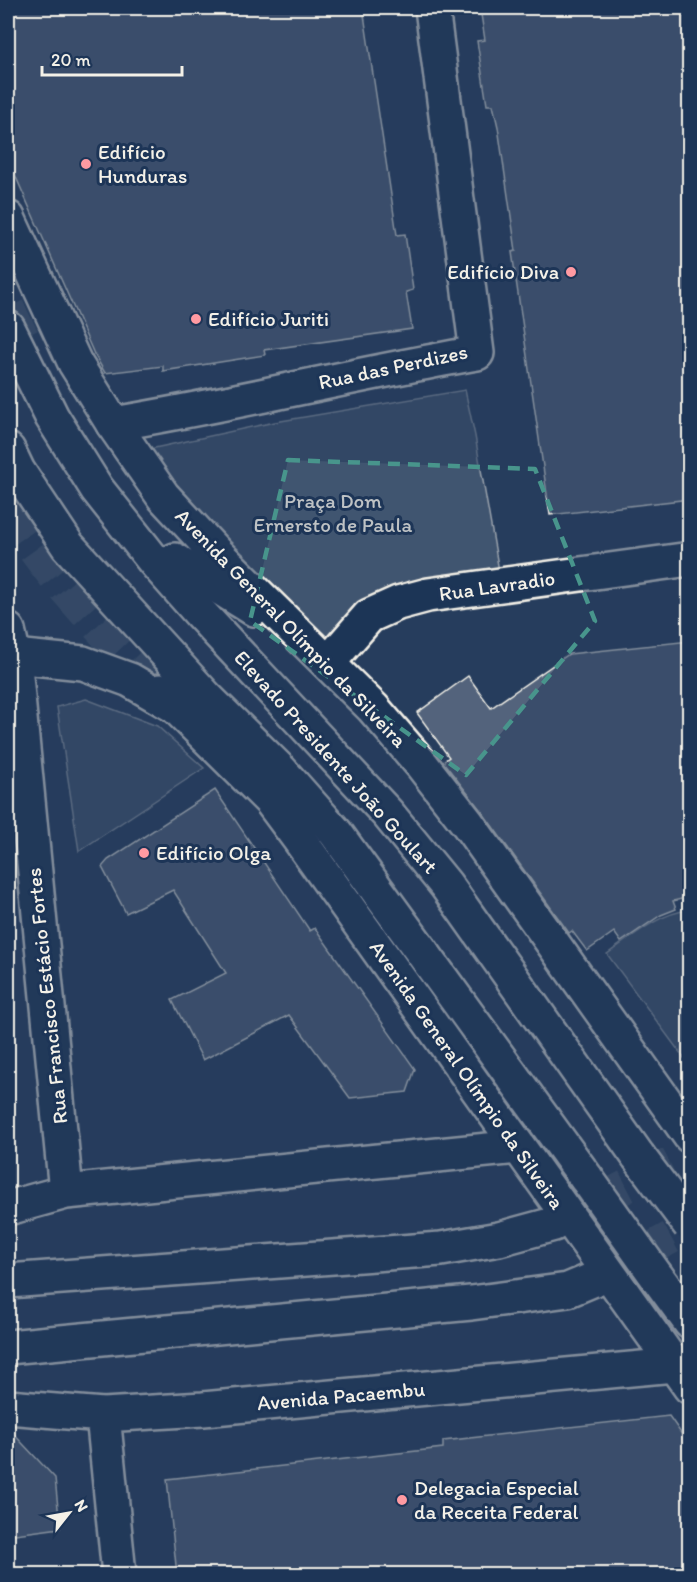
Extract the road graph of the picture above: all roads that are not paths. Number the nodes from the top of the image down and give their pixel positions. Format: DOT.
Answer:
graph roads {
  1 [pos="432,8"];
  2 [pos="8,218"];
  3 [pos="8,328"];
  4 [pos="113,424"];
  5 [pos="8,450"];
  6 [pos="690,559"];
  7 [pos="175,560"];
  8 [pos="304,639"];
  9 [pos="11,643"];
  10 [pos="328,663"];
  11 [pos="690,1136"];
  12 [pos="518,1147"];
  13 [pos="66,1192"];
  14 [pos="8,1208"];
  15 [pos="554,1224"];
  16 [pos="690,1226"];
  17 [pos="599,1277"];
  18 [pos="8,1281"];
  19 [pos="690,1322"];
  20 [pos="8,1347"];
  21 [pos="682,1376"];
  22 [pos="8,1407"];
  23 [pos="103,1415"];
  24 [pos="119,1575"];
  1 -- 4 [label="main road, Rua das Perdizes"];
  2 -- 4 [label="main road, Avenida General Olímpio da Silveira"];
  3 -- 16 [label="main road, Elevado Presidente João Goulart, bridge"];
  4 -- 8 [label="main road, Avenida General Olímpio da Silveira"];
  5 -- 19 [label="main road, bridge"];
  6 -- 10 [label="main road, Rua Lavradio"];
  7 -- 8 [label="main road"];
  8 -- 10 [label="main road, Avenida General Olímpio da Silveira"];
  9 -- 12 [label="main road, Avenida General Olímpio da Silveira"];
  9 -- 13 [label="main road, Rua Francisco Estácio Fortes"];
  10 -- 11 [label="main road, Avenida General Olímpio da Silveira"];
  12 -- 13 [label="main road"];
  12 -- 21 [label="main road, Avenida General Olímpio da Silveira"];
  13 -- 14 [label="main road"];
  15 -- 18 [label="main road"];
  17 -- 20 [label="main road"];
  21 -- 23 [label="main road, Avenida Pacaembu"];
  22 -- 23 [label="main road, Avenida Pacaembu"];
  23 -- 24 [label="main road"];
}
